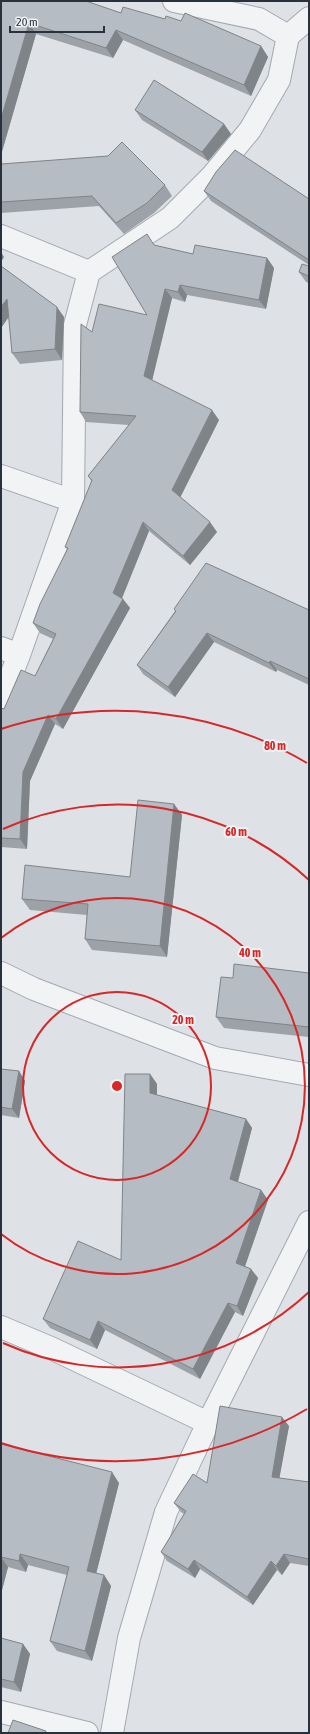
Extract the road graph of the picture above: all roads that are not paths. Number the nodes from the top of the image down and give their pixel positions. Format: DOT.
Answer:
graph roads {
  1 [pos="174,1"];
  2 [pos="309,18"];
  3 [pos="288,36"];
  4 [pos="1,236"];
  5 [pos="89,272"];
  6 [pos="1,476"];
  7 [pos="73,501"];
  8 [pos="10,651"];
  9 [pos="1,701"];
  10 [pos="1,973"];
  11 [pos="309,1075"];
  12 [pos="309,1222"];
  13 [pos="1,1327"];
  14 [pos="208,1423"];
  15 [pos="1,1712"];
  16 [pos="88,1733"];
  17 [pos="112,1733"];
  1 -- 3 [label="street"];
  2 -- 3 [label="street"];
  3 -- 5 [label="street"];
  4 -- 5 [label="street"];
  5 -- 7 [label="street"];
  6 -- 7 [label="street"];
  7 -- 8 [label="street"];
  8 -- 9 [label="street"];
  10 -- 11 [label="street"];
  12 -- 14 [label="street"];
  13 -- 14 [label="street"];
  14 -- 17 [label="street"];
  15 -- 16 [label="street"];
}
